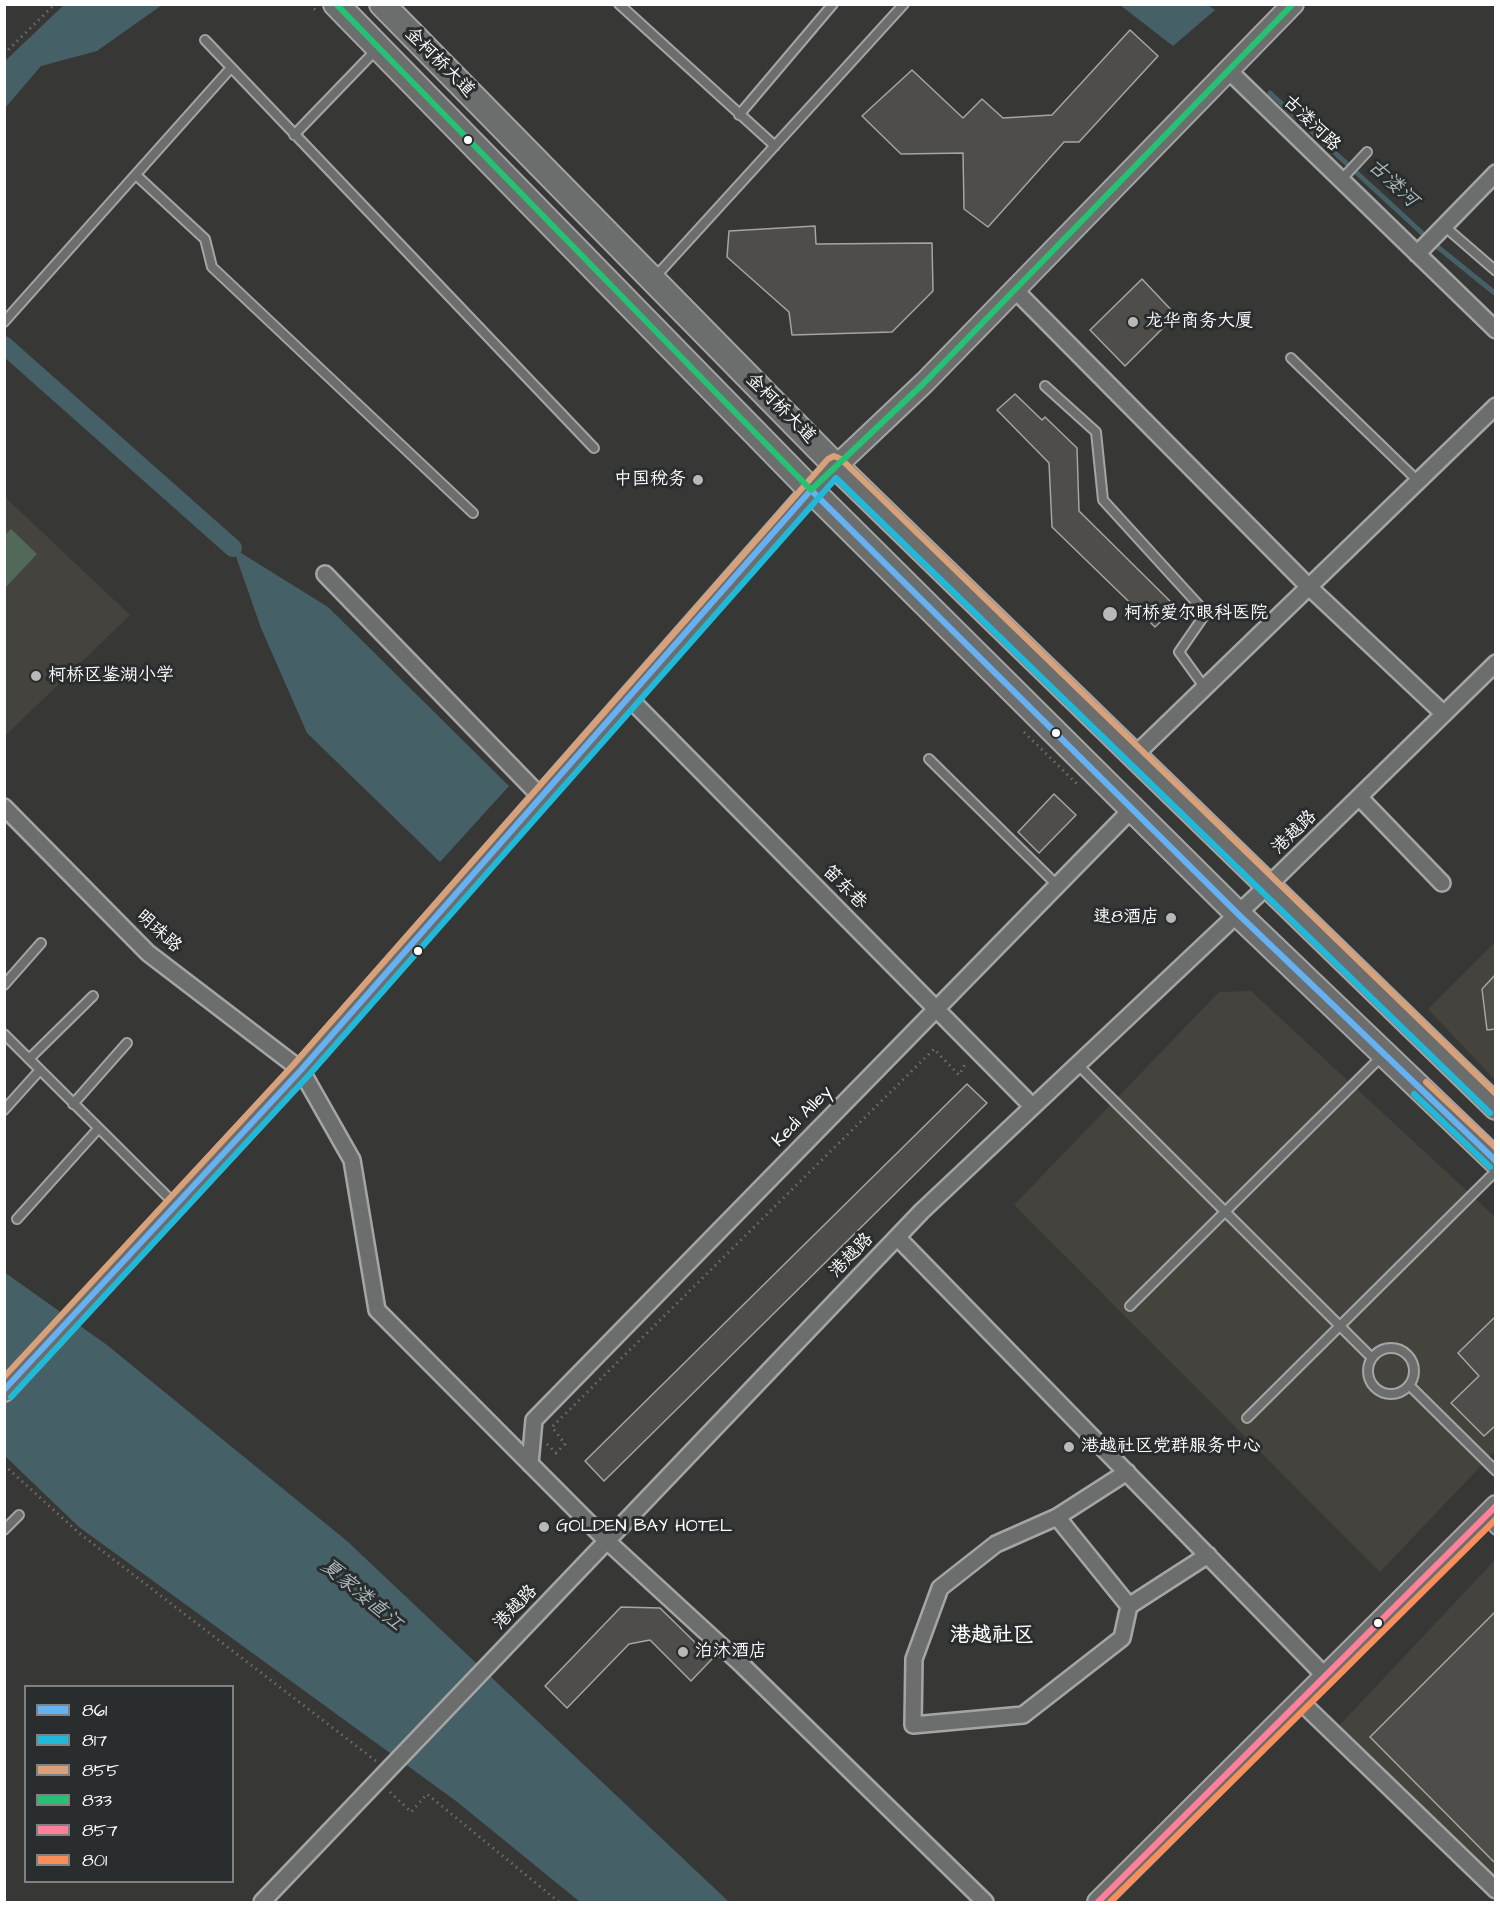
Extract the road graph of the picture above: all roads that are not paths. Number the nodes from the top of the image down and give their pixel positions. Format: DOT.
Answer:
graph roads {
  1 [pos="336,4"];
  2 [pos="382,4"];
  3 [pos="619,4"];
  4 [pos="833,4"];
  5 [pos="904,4"];
  6 [pos="1293,4"];
  7 [pos="205,40"];
  8 [pos="378,48"];
  9 [pos="230,69"];
  10 [pos="1228,71"];
  11 [pos="739,115"];
  12 [pos="294,135"];
  13 [pos="774,146"];
  14 [pos="1367,152"];
  15 [pos="1496,173"];
  16 [pos="136,175"];
  17 [pos="1343,178"];
  18 [pos="1440,230"];
  19 [pos="1421,250"];
  20 [pos="1496,271"];
  21 [pos="653,279"];
  22 [pos="1015,290"];
  23 [pos="6,320"];
  24 [pos="1496,330"];
  25 [pos="1291,358"];
  26 [pos="1045,386"];
  27 [pos="1496,406"];
  28 [pos="594,448"];
  29 [pos="835,465"];
  30 [pos="1418,481"];
  31 [pos="812,490"];
  32 [pos="473,513"];
  33 [pos="326,574"];
  34 [pos="1309,587"];
  35 [pos="1496,663"];
  36 [pos="1205,688"];
  37 [pos="628,697"];
  38 [pos="1444,714"];
  39 [pos="1135,755"];
  40 [pos="929,759"];
  41 [pos="541,797"];
  42 [pos="1359,797"];
  43 [pos="4,807"];
  44 [pos="1132,809"];
  45 [pos="1442,883"];
  46 [pos="1057,885"];
  47 [pos="1269,885"];
  48 [pos="1238,915"];
  49 [pos="41,943"];
  50 [pos="4,985"];
  51 [pos="93,996"];
  52 [pos="936,1009"];
  53 [pos="4,1034"];
  54 [pos="128,1043"];
  55 [pos="1384,1054"];
  56 [pos="29,1059"];
  57 [pos="1077,1064"];
  58 [pos="40,1070"];
  59 [pos="302,1070"];
  60 [pos="73,1104"];
  61 [pos="1032,1106"];
  62 [pos="1496,1107"];
  63 [pos="4,1110"];
  64 [pos="98,1129"];
  65 [pos="1496,1161"];
  66 [pos="1496,1171"];
  67 [pos="176,1204"];
  68 [pos="1227,1210"];
  69 [pos="17,1219"];
  70 [pos="897,1237"];
  71 [pos="1130,1306"];
  72 [pos="1341,1325"];
  73 [pos="1371,1357"];
  74 [pos="1410,1386"];
  75 [pos="4,1391"];
  76 [pos="1247,1418"];
  77 [pos="530,1464"];
  78 [pos="1496,1471"];
  79 [pos="1127,1472"];
  80 [pos="19,1515"];
  81 [pos="1057,1517"];
  82 [pos="1492,1518"];
  83 [pos="4,1530"];
  84 [pos="606,1541"];
  85 [pos="1208,1555"];
  86 [pos="1129,1606"];
  87 [pos="1325,1676"];
  88 [pos="1300,1701"];
  89 [pos="1496,1890"];
  90 [pos="262,1902"];
  91 [pos="985,1902"];
  92 [pos="1098,1902"];
  1 -- 8 [label="main road, 金柯桥大道"];
  2 -- 21 [label="main road, 金柯桥大道"];
  3 -- 11 [label="lane"];
  4 -- 11 [label="lane"];
  5 -- 13 [label="lane"];
  6 -- 10 [label="street"];
  7 -- 9 [label="lane"];
  8 -- 12 [label="lane"];
  8 -- 31 [label="main road, 金柯桥大道"];
  9 -- 12 [label="lane"];
  9 -- 16 [label="lane"];
  10 -- 17 [label="street, 古溇河路"];
  10 -- 22 [label="street"];
  11 -- 13 [label="lane"];
  12 -- 28 [label="lane"];
  13 -- 21 [label="lane"];
  14 -- 17 [label="lane"];
  15 -- 18 [label="street"];
  16 -- 23 [label="lane"];
  16 -- 32 [label="lane"];
  17 -- 19 [label="street, 古溇河路"];
  18 -- 19 [label="street"];
  18 -- 20 [label="lane"];
  19 -- 24 [label="street, 古溇河路"];
  21 -- 29 [label="main road, 金柯桥大道"];
  22 -- 29 [label="street"];
  22 -- 34 [label="street"];
  25 -- 30 [label="lane"];
  26 -- 36 [label="lane"];
  27 -- 30 [label="street"];
  29 -- 31 [label="street"];
  29 -- 39 [label="main road, 金柯桥大道"];
  30 -- 34 [label="street"];
  31 -- 37 [label="street"];
  31 -- 44 [label="main road, 金柯桥大道"];
  33 -- 41 [label="street"];
  34 -- 36 [label="street"];
  34 -- 38 [label="street"];
  35 -- 38 [label="street, 港越路"];
  36 -- 39 [label="street"];
  37 -- 41 [label="street"];
  37 -- 52 [label="street, 笛东巷"];
  38 -- 42 [label="street, 港越路"];
  39 -- 47 [label="main road, 金柯桥大道"];
  40 -- 46 [label="lane"];
  41 -- 59 [label="street"];
  42 -- 45 [label="street"];
  42 -- 47 [label="street, 港越路"];
  43 -- 59 [label="street, 明珠路"];
  44 -- 46 [label="street, Kedi Alley"];
  44 -- 48 [label="main road, 金柯桥大道"];
  46 -- 52 [label="street, Kedi Alley"];
  47 -- 48 [label="street, 港越路"];
  47 -- 62 [label="main road, 金柯桥大道"];
  48 -- 55 [label="main road, 金柯桥大道"];
  48 -- 57 [label="street, 港越路"];
  49 -- 50 [label="lane"];
  51 -- 56 [label="lane"];
  52 -- 61 [label="street, 笛东巷"];
  52 -- 77 [label="street, Kedi Alley"];
  53 -- 56 [label="lane"];
  54 -- 60 [label="lane"];
  55 -- 65 [label="main road, 金柯桥大道"];
  55 -- 68 [label="lane"];
  56 -- 58 [label="lane"];
  57 -- 61 [label="street, 港越路"];
  57 -- 68 [label="lane"];
  58 -- 60 [label="lane"];
  58 -- 63 [label="lane"];
  59 -- 67 [label="street"];
  59 -- 77 [label="street"];
  60 -- 64 [label="lane"];
  61 -- 70 [label="street, 港越路"];
  64 -- 67 [label="lane"];
  64 -- 69 [label="lane"];
  66 -- 72 [label="lane"];
  67 -- 75 [label="street"];
  68 -- 71 [label="lane"];
  68 -- 72 [label="lane"];
  70 -- 79 [label="street"];
  70 -- 84 [label="street, 港越路"];
  72 -- 73 [label="lane"];
  72 -- 76 [label="lane"];
  73 -- 74 [label="lane"];
  73 -- 74 [label="lane"];
  74 -- 78 [label="lane"];
  77 -- 84 [label="street"];
  79 -- 81 [label="street"];
  79 -- 85 [label="street"];
  80 -- 83 [label="lane"];
  81 -- 86 [label="street"];
  81 -- 86 [label="street"];
  82 -- 87 [label="street"];
  84 -- 90 [label="street, 港越路"];
  84 -- 91 [label="street"];
  85 -- 86 [label="street"];
  85 -- 87 [label="street"];
  87 -- 88 [label="street"];
  88 -- 89 [label="street"];
  88 -- 92 [label="street"];
}
